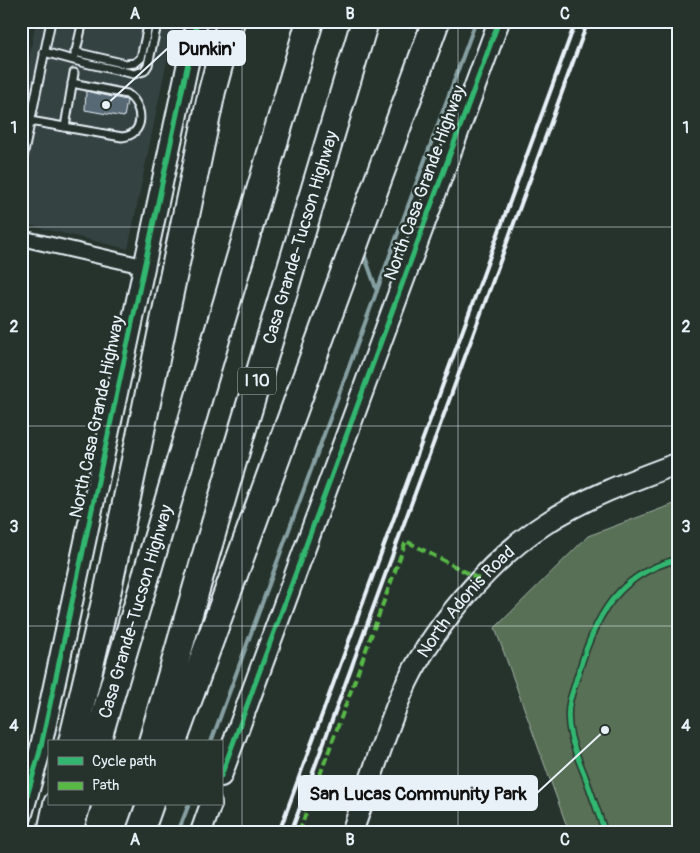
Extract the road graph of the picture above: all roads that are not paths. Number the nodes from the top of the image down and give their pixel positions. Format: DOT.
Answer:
graph roads {
  1 [pos="51,21"];
  2 [pos="83,21"];
  3 [pos="149,21"];
  4 [pos="153,21"];
  5 [pos="197,21"];
  6 [pos="231,21"];
  7 [pos="310,21"];
  8 [pos="365,21"];
  9 [pos="436,21"];
  10 [pos="499,21"];
  11 [pos="44,52"];
  12 [pos="74,56"];
  13 [pos="74,73"];
  14 [pos="72,83"];
  15 [pos="30,121"];
  16 [pos="64,127"];
  17 [pos="21,167"];
  18 [pos="21,238"];
  19 [pos="143,266"];
  20 [pos="679,463"];
  21 [pos="72,740"];
  22 [pos="98,740"];
  23 [pos="153,740"];
  24 [pos="174,740"];
  25 [pos="222,773"];
  26 [pos="56,806"];
  27 [pos="76,806"];
  28 [pos="133,806"];
  29 [pos="149,806"];
  30 [pos="210,806"];
  31 [pos="22,812"];
  32 [pos="50,832"];
  33 [pos="69,832"];
  34 [pos="125,832"];
  35 [pos="140,832"];
  36 [pos="201,832"];
  37 [pos="352,832"];
  1 -- 11 [label="lane"];
  2 -- 12 [label="lane"];
  3 -- 12 [label="lane"];
  4 -- 12 [label="lane"];
  5 -- 19 [label="street, North Casa Grande Highway"];
  6 -- 21 [label="highway"];
  7 -- 22 [label="highway, Casa Grande-Tucson Highway"];
  8 -- 23 [label="highway, Casa Grande-Tucson Highway / I 10"];
  9 -- 24 [label="highway"];
  10 -- 25 [label="street, North Casa Grande Highway"];
  11 -- 12 [label="lane"];
  11 -- 15 [label="lane"];
  13 -- 14 [label="lane"];
  14 -- 16 [label="lane"];
  14 -- 16 [label="lane"];
  15 -- 16 [label="lane"];
  15 -- 17 [label="lane"];
  18 -- 19 [label="street"];
  19 -- 31 [label="street, North Casa Grande Highway"];
  20 -- 37 [label="street, North Adonis Road"];
  26 -- 32 [label="highway"];
  27 -- 33 [label="highway"];
  28 -- 34 [label="highway"];
  29 -- 35 [label="highway"];
  30 -- 36 [label="street"];
}
